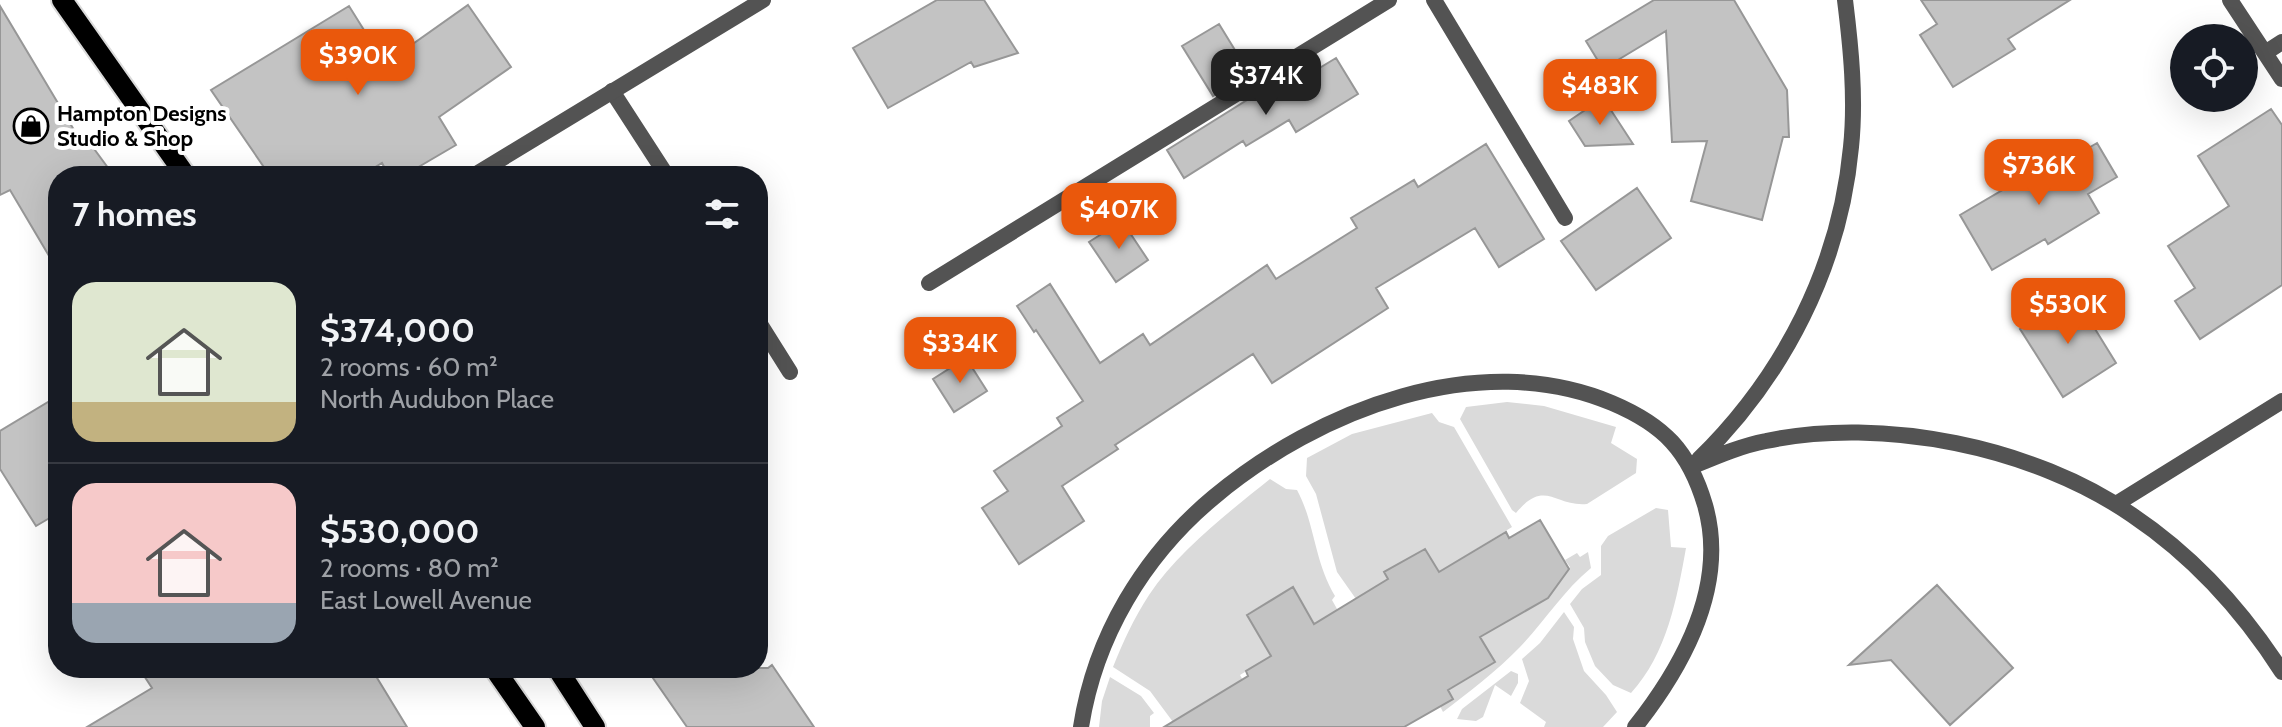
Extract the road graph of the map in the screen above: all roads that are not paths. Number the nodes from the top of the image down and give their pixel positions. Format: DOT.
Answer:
graph roads {
  1 [pos="62,0"];
  2 [pos="763,0"];
  3 [pos="1389,0"];
  4 [pos="1434,0"];
  5 [pos="1845,0"];
  6 [pos="2230,0"];
  7 [pos="2282,42"];
  8 [pos="2265,53"];
  9 [pos="2282,79"];
  10 [pos="612,91"];
  11 [pos="179,166"];
  12 [pos="489,166"];
  13 [pos="661,166"];
  14 [pos="1565,218"];
  15 [pos="929,283"];
  16 [pos="768,337"];
  17 [pos="790,372"];
  18 [pos="2282,401"];
  19 [pos="1691,467"];
  20 [pos="2116,504"];
  21 [pos="2282,672"];
  22 [pos="501,678"];
  23 [pos="563,678"];
  24 [pos="535,727"];
  25 [pos="595,727"];
  26 [pos="1081,727"];
  27 [pos="1635,727"];
  1 -- 11 [label="main road"];
  2 -- 10 [label="street"];
  3 -- 15 [label="street"];
  4 -- 14 [label="street"];
  5 -- 19 [label="street"];
  6 -- 8 [label="street"];
  7 -- 8 [label="street"];
  8 -- 9 [label="street"];
  10 -- 12 [label="street"];
  10 -- 13 [label="street"];
  16 -- 17 [label="street"];
  18 -- 20 [label="street"];
  19 -- 20 [label="street"];
  19 -- 26 [label="street"];
  19 -- 27 [label="street"];
  20 -- 21 [label="street"];
  22 -- 24 [label="main road"];
  23 -- 25 [label="main road"];
}
